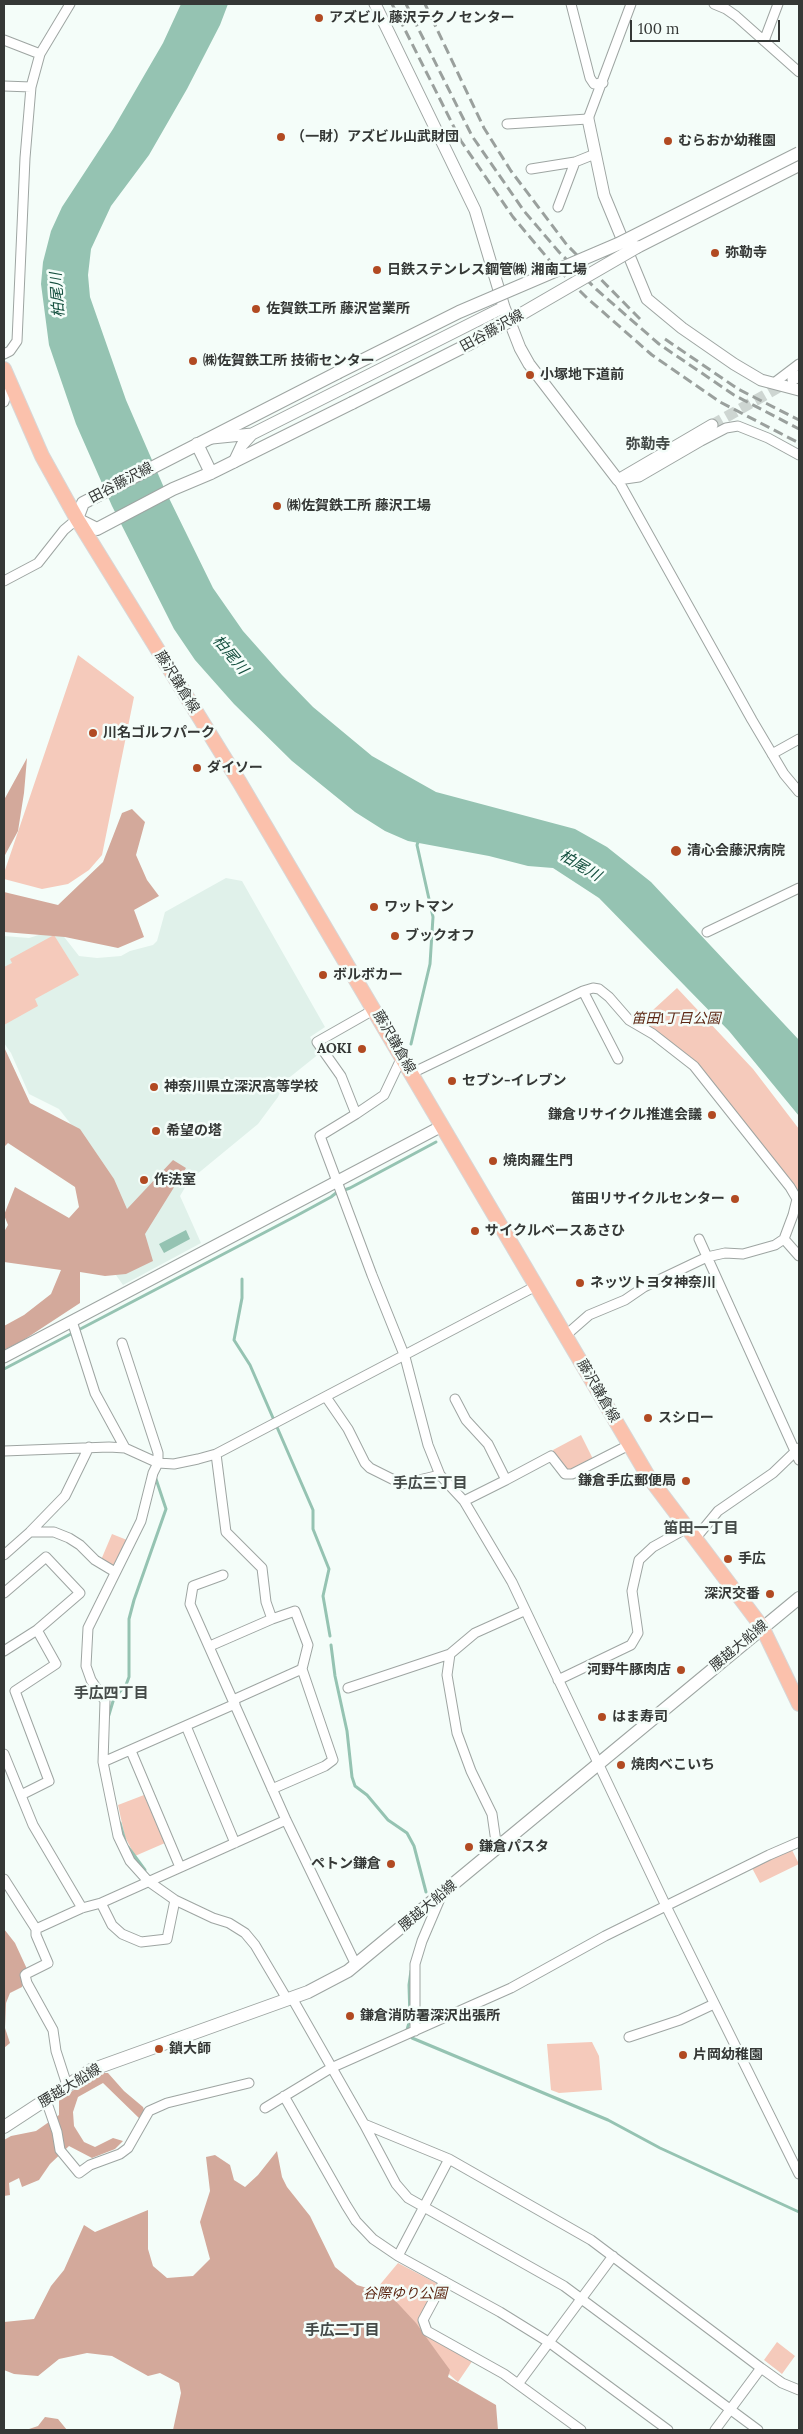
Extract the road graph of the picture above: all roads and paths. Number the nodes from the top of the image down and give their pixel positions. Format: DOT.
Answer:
graph roads {
  1 [pos="70,4"];
  2 [pos="375,4"];
  3 [pos="571,4"];
  4 [pos="631,4"];
  5 [pos="714,4"];
  6 [pos="778,4"];
  7 [pos="4,40"];
  8 [pos="764,41"];
  9 [pos="40,54"];
  10 [pos="799,72"];
  11 [pos="603,83"];
  12 [pos="4,86"];
  13 [pos="32,87"];
  14 [pos="588,119"];
  15 [pos="507,124"];
  16 [pos="799,153"];
  17 [pos="595,154"];
  18 [pos="575,162"];
  19 [pos="799,165"];
  20 [pos="531,169"];
  21 [pos="558,207"];
  22 [pos="504,307"];
  23 [pos="4,354"];
  24 [pos="799,364"];
  25 [pos="4,369"];
  26 [pos="774,383"];
  27 [pos="7,385"];
  28 [pos="799,390"];
  29 [pos="4,402"];
  30 [pos="712,426"];
  31 [pos="252,434"];
  32 [pos="209,438"];
  33 [pos="197,444"];
  34 [pos="799,455"];
  35 [pos="234,462"];
  36 [pos="211,473"];
  37 [pos="618,480"];
  38 [pos="77,519"];
  39 [pos="4,581"];
  40 [pos="799,738"];
  41 [pos="772,754"];
  42 [pos="799,792"];
  43 [pos="799,888"];
  44 [pos="707,932"];
  45 [pos="582,991"];
  46 [pos="375,1009"];
  47 [pos="402,1057"];
  48 [pos="618,1059"];
  49 [pos="412,1073"];
  50 [pos="356,1114"];
  51 [pos="442,1126"];
  52 [pos="337,1183"];
  53 [pos="784,1238"];
  54 [pos="699,1239"];
  55 [pos="799,1256"];
  56 [pos="707,1257"];
  57 [pos="536,1286"];
  58 [pos="72,1322"];
  59 [pos="565,1336"];
  60 [pos="122,1343"];
  61 [pos="4,1357"];
  62 [pos="405,1357"];
  63 [pos="326,1397"];
  64 [pos="455,1399"];
  65 [pos="629,1445"];
  66 [pos="89,1448"];
  67 [pos="125,1448"];
  68 [pos="4,1451"];
  69 [pos="798,1453"];
  70 [pos="216,1454"];
  71 [pos="158,1463"];
  72 [pos="440,1475"];
  73 [pos="506,1480"];
  74 [pos="464,1501"];
  75 [pos="30,1532"];
  76 [pos="691,1533"];
  77 [pos="4,1555"];
  78 [pos="116,1572"];
  79 [pos="223,1575"];
  80 [pos="4,1593"];
  81 [pos="799,1598"];
  82 [pos="524,1610"];
  83 [pos="272,1619"];
  84 [pos="762,1627"];
  85 [pos="37,1630"];
  86 [pos="210,1646"];
  87 [pos="4,1651"];
  88 [pos="450,1654"];
  89 [pos="302,1669"];
  90 [pos="558,1680"];
  91 [pos="348,1688"];
  92 [pos="234,1702"];
  93 [pos="799,1704"];
  94 [pos="186,1726"];
  95 [pos="130,1751"];
  96 [pos="4,1754"];
  97 [pos="103,1762"];
  98 [pos="598,1764"];
  99 [pos="7,1770"];
  100 [pos="272,1789"];
  101 [pos="21,1795"];
  102 [pos="286,1820"];
  103 [pos="799,1842"];
  104 [pos="235,1843"];
  105 [pos="497,1849"];
  106 [pos="180,1867"];
  107 [pos="4,1879"];
  108 [pos="148,1881"];
  109 [pos="442,1894"];
  110 [pos="175,1900"];
  111 [pos="101,1903"];
  112 [pos="666,1906"];
  113 [pos="82,1908"];
  114 [pos="36,1929"];
  115 [pos="356,1965"];
  116 [pos="290,1999"];
  117 [pos="714,2004"];
  118 [pos="415,2031"];
  119 [pos="629,2037"];
  120 [pos="332,2068"];
  121 [pos="250,2083"];
  122 [pos="68,2085"];
  123 [pos="284,2096"];
  124 [pos="46,2100"];
  125 [pos="265,2108"];
  126 [pos="364,2124"];
  127 [pos="4,2127"];
  128 [pos="449,2159"];
  129 [pos="799,2174"];
  130 [pos="424,2207"];
  131 [pos="398,2256"];
  132 [pos="613,2256"];
  133 [pos="444,2281"];
  134 [pos="581,2299"];
  135 [pos="550,2343"];
  136 [pos="761,2368"];
  137 [pos="518,2384"];
  138 [pos="799,2390"];
  139 [pos="730,2410"];
  140 [pos="580,2430"];
  141 [pos="668,2430"];
  142 [pos="715,2430"];
  143 [pos="758,2430"];
  1 -- 9 [label="street"];
  2 -- 22 [label="street"];
  3 -- 11 [label="street"];
  4 -- 11 [label="street"];
  5 -- 8 [label="street"];
  6 -- 8 [label="street"];
  7 -- 9 [label="street"];
  8 -- 10 [label="street"];
  9 -- 13 [label="street"];
  11 -- 14 [label="street"];
  12 -- 13 [label="street"];
  13 -- 23 [label="street"];
  14 -- 15 [label="street"];
  14 -- 17 [label="street"];
  16 -- 32 [label="main road, 田谷藤沢線, bridge"];
  17 -- 18 [label="street"];
  17 -- 26 [label="street"];
  18 -- 20 [label="street"];
  18 -- 21 [label="street"];
  19 -- 35 [label="main road, 田谷藤沢線, bridge"];
  22 -- 31 [label="street"];
  22 -- 37 [label="street"];
  24 -- 26 [label="street"];
  25 -- 27 [label="main road, 藤沢鎌倉線"];
  26 -- 28 [label="street"];
  27 -- 29 [label="street"];
  27 -- 38 [label="main road, 藤沢鎌倉線"];
  30 -- 37 [label="street"];
  31 -- 32 [label="street"];
  31 -- 35 [label="street"];
  32 -- 33 [label="main road, 田谷藤沢線"];
  33 -- 36 [label="main road"];
  33 -- 38 [label="main road, 田谷藤沢線"];
  34 -- 37 [label="street"];
  35 -- 36 [label="main road, 田谷藤沢線"];
  36 -- 38 [label="main road, 田谷藤沢線"];
  37 -- 41 [label="street"];
  38 -- 39 [label="street"];
  38 -- 46 [label="main road, 藤沢鎌倉線"];
  40 -- 41 [label="street"];
  41 -- 42 [label="street"];
  43 -- 44 [label="street"];
  45 -- 48 [label="street"];
  45 -- 49 [label="street"];
  45 -- 53 [label="street"];
  46 -- 47 [label="main road, 藤沢鎌倉線"];
  46 -- 50 [label="street"];
  47 -- 49 [label="main road, 藤沢鎌倉線"];
  47 -- 50 [label="street"];
  49 -- 51 [label="main road, 藤沢鎌倉線"];
  50 -- 52 [label="street"];
  51 -- 52 [label="street"];
  51 -- 57 [label="main road, 藤沢鎌倉線"];
  52 -- 58 [label="street"];
  52 -- 62 [label="street"];
  53 -- 55 [label="street"];
  53 -- 56 [label="street"];
  54 -- 56 [label="street"];
  56 -- 59 [label="street"];
  56 -- 69 [label="street"];
  57 -- 59 [label="main road, 藤沢鎌倉線"];
  57 -- 62 [label="street"];
  58 -- 61 [label="street"];
  58 -- 67 [label="street"];
  59 -- 65 [label="main road, 藤沢鎌倉線"];
  60 -- 71 [label="street"];
  62 -- 63 [label="street"];
  62 -- 72 [label="street"];
  63 -- 70 [label="street"];
  63 -- 72 [label="street"];
  64 -- 73 [label="street"];
  65 -- 73 [label="street"];
  65 -- 76 [label="main road, 藤沢鎌倉線"];
  66 -- 67 [label="street"];
  66 -- 68 [label="street"];
  66 -- 75 [label="street"];
  67 -- 71 [label="street"];
  69 -- 76 [label="street"];
  70 -- 71 [label="street"];
  70 -- 83 [label="street"];
  71 -- 78 [label="street"];
  72 -- 74 [label="street"];
  73 -- 74 [label="street"];
  74 -- 82 [label="street"];
  75 -- 77 [label="street"];
  75 -- 78 [label="street"];
  76 -- 84 [label="main road, 藤沢鎌倉線"];
  76 -- 90 [label="street"];
  78 -- 97 [label="street"];
  79 -- 86 [label="street"];
  80 -- 85 [label="street"];
  81 -- 84 [label="main road, 腰越大船線"];
  82 -- 88 [label="street"];
  82 -- 90 [label="street"];
  83 -- 86 [label="street"];
  83 -- 89 [label="street"];
  84 -- 93 [label="main road, 藤沢鎌倉線"];
  84 -- 98 [label="main road, 腰越大船線"];
  85 -- 87 [label="street"];
  85 -- 101 [label="street"];
  86 -- 92 [label="street"];
  88 -- 91 [label="street"];
  88 -- 105 [label="street"];
  89 -- 92 [label="street"];
  89 -- 100 [label="street"];
  90 -- 98 [label="street"];
  92 -- 94 [label="street"];
  92 -- 100 [label="street"];
  94 -- 95 [label="street"];
  94 -- 104 [label="street"];
  95 -- 97 [label="street"];
  95 -- 106 [label="street"];
  96 -- 99 [label="street"];
  97 -- 108 [label="street"];
  98 -- 105 [label="main road, 腰越大船線"];
  98 -- 112 [label="street"];
  99 -- 101 [label="street"];
  100 -- 102 [label="street"];
  101 -- 113 [label="street"];
  102 -- 104 [label="street"];
  102 -- 115 [label="street"];
  103 -- 112 [label="street"];
  104 -- 106 [label="street"];
  105 -- 109 [label="main road, 腰越大船線"];
  106 -- 108 [label="street"];
  107 -- 114 [label="street"];
  108 -- 110 [label="street"];
  108 -- 111 [label="street"];
  109 -- 115 [label="main road, 腰越大船線"];
  109 -- 118 [label="street"];
  110 -- 111 [label="street"];
  110 -- 116 [label="street"];
  111 -- 113 [label="street"];
  112 -- 117 [label="street"];
  112 -- 118 [label="street"];
  113 -- 114 [label="street"];
  114 -- 122 [label="street"];
  115 -- 116 [label="main road, 腰越大船線"];
  116 -- 120 [label="street"];
  116 -- 122 [label="main road, 腰越大船線"];
  117 -- 119 [label="street"];
  117 -- 129 [label="street"];
  118 -- 120 [label="street"];
  120 -- 123 [label="street"];
  120 -- 126 [label="street"];
  121 -- 124 [label="street"];
  122 -- 124 [label="main road, 腰越大船線"];
  123 -- 125 [label="street"];
  123 -- 131 [label="street"];
  124 -- 127 [label="main road, 腰越大船線"];
  126 -- 128 [label="street"];
  126 -- 130 [label="street"];
  128 -- 130 [label="street"];
  128 -- 132 [label="street"];
  130 -- 131 [label="street"];
  130 -- 134 [label="street"];
  131 -- 133 [label="street"];
  132 -- 134 [label="street"];
  132 -- 136 [label="street"];
  133 -- 135 [label="street"];
  133 -- 137 [label="street"];
  134 -- 135 [label="street"];
  134 -- 139 [label="street"];
  135 -- 137 [label="street"];
  135 -- 141 [label="street"];
  136 -- 138 [label="street"];
  136 -- 139 [label="street"];
  137 -- 140 [label="street"];
  139 -- 142 [label="street"];
  139 -- 143 [label="street"];
}
